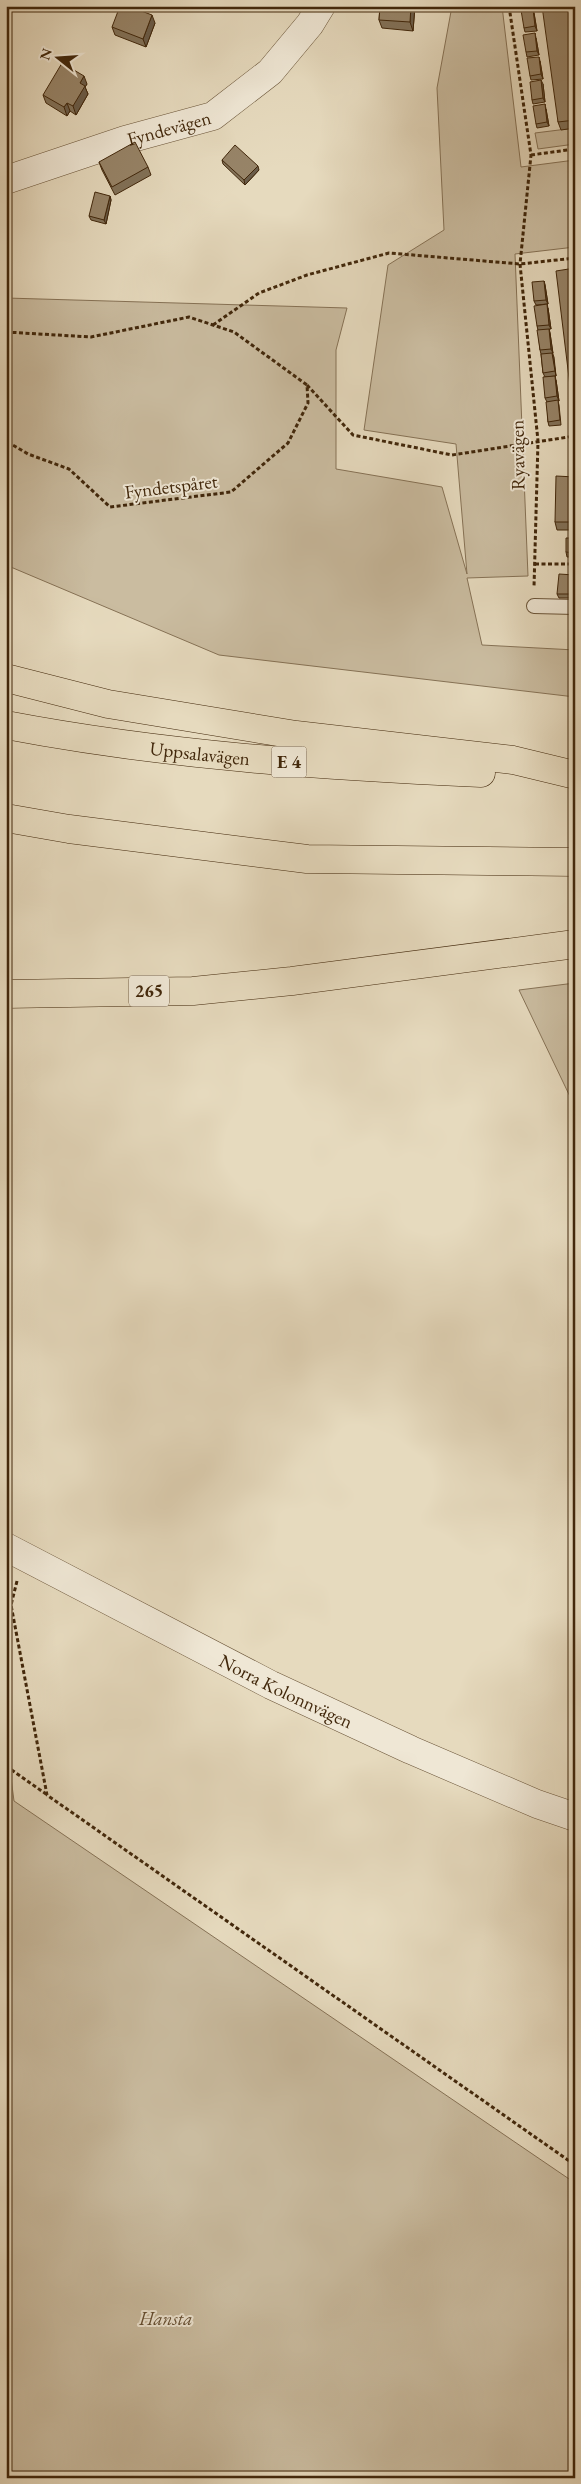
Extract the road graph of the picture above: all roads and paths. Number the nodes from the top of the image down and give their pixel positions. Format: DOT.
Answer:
graph roads {
  1 [pos="321,6"];
  2 [pos="509,6"];
  3 [pos="575,149"];
  4 [pos="531,155"];
  5 [pos="6,180"];
  6 [pos="575,258"];
  7 [pos="520,264"];
  8 [pos="213,325"];
  9 [pos="6,332"];
  10 [pos="307,385"];
  11 [pos="575,436"];
  12 [pos="6,441"];
  13 [pos="538,441"];
  14 [pos="535,564"];
  15 [pos="575,564"];
  16 [pos="534,606"];
  17 [pos="575,607"];
  18 [pos="6,678"];
  19 [pos="6,725"];
  20 [pos="575,776"];
  21 [pos="6,818"];
  22 [pos="575,862"];
  23 [pos="575,944"];
  24 [pos="6,994"];
  25 [pos="6,1547"];
  26 [pos="17,1578"];
  27 [pos="6,1766"];
  28 [pos="48,1795"];
  29 [pos="575,1817"];
  30 [pos="575,2165"];
  1 -- 5 [label="street, Fyndevägen"];
  2 -- 4 [label="path, Ryavägen"];
  3 -- 4 [label="path"];
  4 -- 7 [label="path, Ryavägen"];
  6 -- 7 [label="path"];
  7 -- 8 [label="path"];
  7 -- 13 [label="path, Ryavägen"];
  8 -- 9 [label="path"];
  8 -- 10 [label="path"];
  10 -- 12 [label="path, Fyndetspåret"];
  10 -- 13 [label="path"];
  11 -- 13 [label="path"];
  13 -- 14 [label="path, Ryavägen"];
  14 -- 15 [label="path"];
  14 -- 16 [label="path, Ryavägen"];
  16 -- 17 [label="lane"];
  18 -- 20 [label="highway"];
  19 -- 20 [label="highway, Uppsalavägen / E 4"];
  21 -- 22 [label="highway"];
  23 -- 24 [label="highway, 265"];
  25 -- 29 [label="street, Norra Kolonnvägen"];
  26 -- 28 [label="path"];
  27 -- 28 [label="path"];
  28 -- 30 [label="path"];
}
